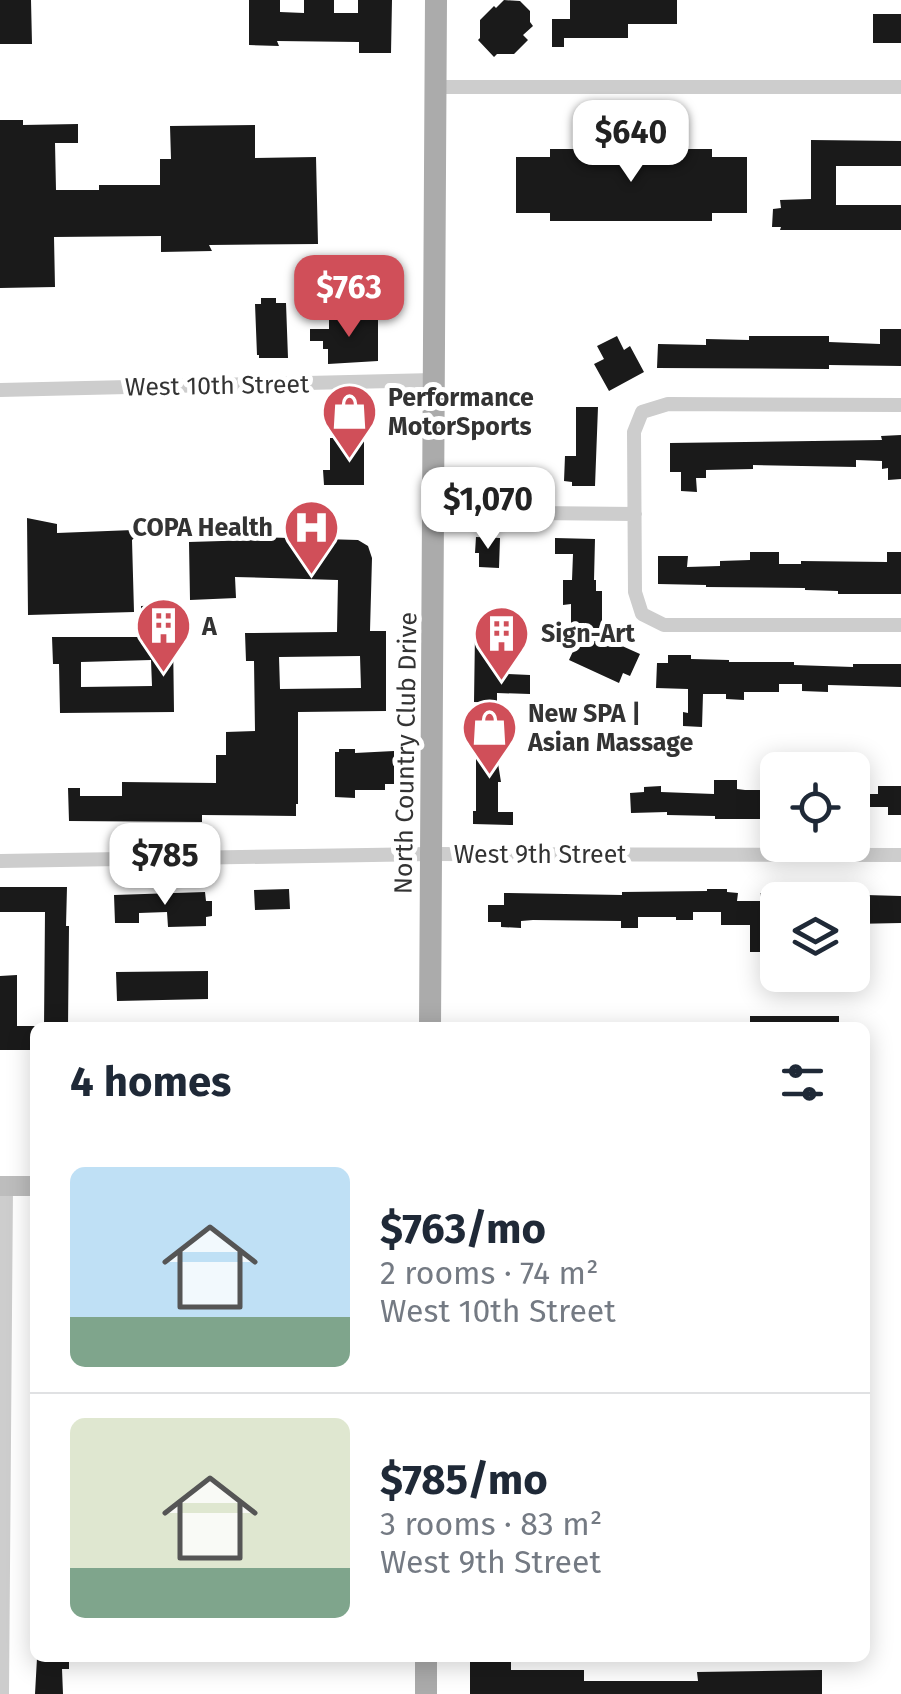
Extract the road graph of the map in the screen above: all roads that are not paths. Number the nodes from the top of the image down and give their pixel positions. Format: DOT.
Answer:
graph roads {
  1 [pos="436,0"];
  2 [pos="436,87"];
  3 [pos="901,88"];
  4 [pos="434,380"];
  5 [pos="0,390"];
  6 [pos="901,405"];
  7 [pos="434,512"];
  8 [pos="635,514"];
  9 [pos="901,625"];
  10 [pos="430,854"];
  11 [pos="901,855"];
  12 [pos="0,861"];
  13 [pos="430,1022"];
  14 [pos="3,1186"];
  15 [pos="30,1186"];
  16 [pos="2,1630"];
  17 [pos="426,1662"];
  18 [pos="2,1694"];
  19 [pos="426,1694"];
  1 -- 2 [label="main road, North Country Club Drive"];
  2 -- 3 [label="street"];
  2 -- 4 [label="main road, North Country Club Drive"];
  4 -- 5 [label="street, West 10th Street"];
  4 -- 7 [label="main road, North Country Club Drive"];
  6 -- 8 [label="street"];
  7 -- 8 [label="street"];
  7 -- 10 [label="main road, North Country Club Drive"];
  8 -- 9 [label="street"];
  10 -- 11 [label="street, West 9th Street"];
  10 -- 12 [label="street, West 9th Street"];
  10 -- 13 [label="main road, North Country Club Drive"];
  14 -- 15 [label="main road"];
  14 -- 16 [label="street"];
  16 -- 18 [label="street"];
  17 -- 19 [label="main road"];
}
